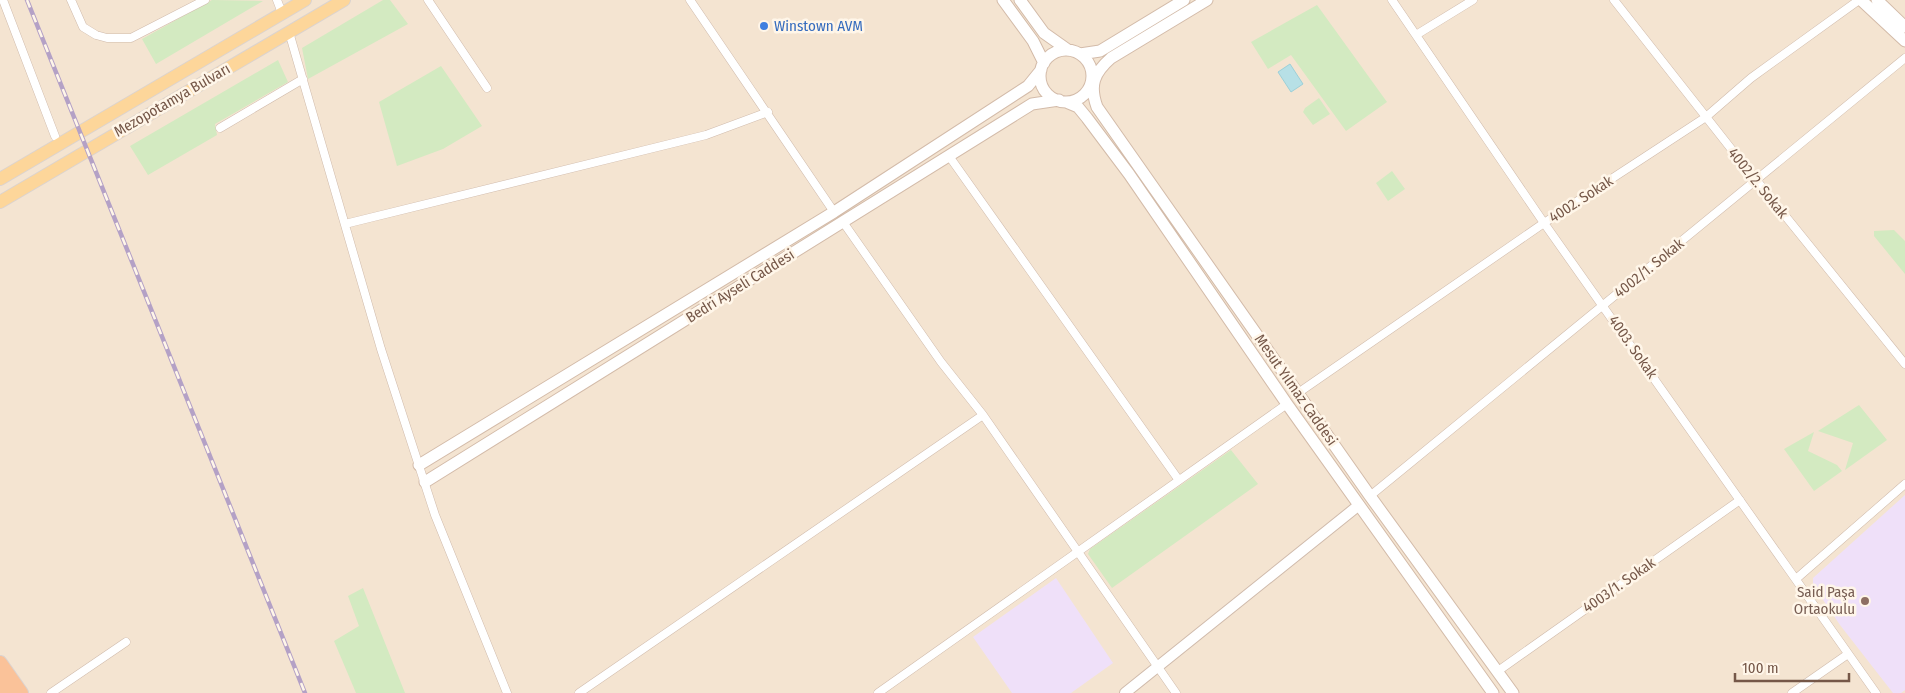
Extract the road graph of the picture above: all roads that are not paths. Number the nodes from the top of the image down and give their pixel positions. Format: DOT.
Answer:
graph roads {
  1 [pos="2,0"];
  2 [pos="71,0"];
  3 [pos="205,0"];
  4 [pos="277,0"];
  5 [pos="304,0"];
  6 [pos="344,0"];
  7 [pos="428,0"];
  8 [pos="690,0"];
  9 [pos="1003,0"];
  10 [pos="1020,0"];
  11 [pos="1184,0"];
  12 [pos="1207,0"];
  13 [pos="1392,0"];
  14 [pos="1473,0"];
  15 [pos="1614,0"];
  16 [pos="1860,0"];
  17 [pos="1877,0"];
  18 [pos="282,13"];
  19 [pos="1905,27"];
  20 [pos="289,32"];
  21 [pos="1416,35"];
  22 [pos="1905,41"];
  23 [pos="1068,50"];
  24 [pos="1080,54"];
  25 [pos="1905,58"];
  26 [pos="1042,67"];
  27 [pos="303,79"];
  28 [pos="1092,81"];
  29 [pos="487,88"];
  30 [pos="1063,101"];
  31 [pos="768,112"];
  32 [pos="1706,117"];
  33 [pos="220,128"];
  34 [pos="55,136"];
  35 [pos="949,156"];
  36 [pos="0,179"];
  37 [pos="1757,181"];
  38 [pos="0,202"];
  39 [pos="834,212"];
  40 [pos="844,222"];
  41 [pos="1544,222"];
  42 [pos="345,224"];
  43 [pos="1603,305"];
  44 [pos="1905,364"];
  45 [pos="1298,392"];
  46 [pos="1287,404"];
  47 [pos="983,415"];
  48 [pos="419,465"];
  49 [pos="1178,479"];
  50 [pos="424,482"];
  51 [pos="1905,484"];
  52 [pos="1370,496"];
  53 [pos="1740,500"];
  54 [pos="1359,505"];
  55 [pos="1076,551"];
  56 [pos="1796,579"];
  57 [pos="126,642"];
  58 [pos="1848,654"];
  59 [pos="0,663"];
  60 [pos="1157,666"];
  61 [pos="1498,671"];
  62 [pos="0,680"];
  63 [pos="8,693"];
  64 [pos="21,693"];
  65 [pos="51,693"];
  66 [pos="507,693"];
  67 [pos="579,693"];
  68 [pos="878,693"];
  69 [pos="1125,693"];
  70 [pos="1176,693"];
  71 [pos="1493,693"];
  72 [pos="1514,693"];
  73 [pos="1792,693"];
  74 [pos="1876,693"];
  1 -- 34 [label="street"];
  2 -- 3 [label="street"];
  4 -- 18 [label="street"];
  5 -- 18 [label="main road, Mezopotamya Bulvarı"];
  6 -- 20 [label="main road, Mezopotamya Bulvarı"];
  7 -- 29 [label="street"];
  8 -- 31 [label="street"];
  9 -- 26 [label="main road"];
  10 -- 23 [label="main road"];
  11 -- 24 [label="main road"];
  12 -- 28 [label="main road"];
  13 -- 21 [label="street, 4003. Sokak"];
  14 -- 21 [label="street"];
  15 -- 32 [label="street, 4002/2. Sokak"];
  16 -- 22 [label="main road"];
  16 -- 32 [label="street, 4002. Sokak"];
  17 -- 19 [label="main road"];
  18 -- 36 [label="main road, Mezopotamya Bulvarı"];
  20 -- 27 [label="street"];
  20 -- 38 [label="main road, Mezopotamya Bulvarı"];
  21 -- 41 [label="street, 4003. Sokak"];
  23 -- 24 [label="main road"];
  23 -- 26 [label="main road"];
  24 -- 28 [label="main road"];
  25 -- 37 [label="street, 4002/1. Sokak"];
  26 -- 30 [label="main road"];
  26 -- 39 [label="main road, Bedri Ayseli Caddesi"];
  27 -- 33 [label="street"];
  27 -- 42 [label="street"];
  28 -- 30 [label="main road"];
  28 -- 45 [label="main road, Mesut Yılmaz Caddesi"];
  30 -- 35 [label="main road, Bedri Ayseli Caddesi"];
  30 -- 46 [label="main road, Mesut Yılmaz Caddesi"];
  31 -- 39 [label="street"];
  31 -- 42 [label="street"];
  32 -- 37 [label="street, 4002/2. Sokak"];
  32 -- 41 [label="street, 4002. Sokak"];
  35 -- 40 [label="main road, Bedri Ayseli Caddesi"];
  35 -- 49 [label="street"];
  37 -- 43 [label="street, 4002/1. Sokak"];
  37 -- 44 [label="street, 4002/2. Sokak"];
  39 -- 48 [label="main road, Bedri Ayseli Caddesi"];
  40 -- 47 [label="street"];
  40 -- 50 [label="main road, Bedri Ayseli Caddesi"];
  41 -- 43 [label="street, 4003. Sokak"];
  41 -- 45 [label="street, 4002. Sokak"];
  42 -- 48 [label="street"];
  43 -- 52 [label="street, 4002/1. Sokak"];
  43 -- 53 [label="street, 4003. Sokak"];
  45 -- 52 [label="main road, Mesut Yılmaz Caddesi"];
  46 -- 49 [label="street"];
  46 -- 54 [label="main road, Mesut Yılmaz Caddesi"];
  47 -- 55 [label="street"];
  47 -- 67 [label="street"];
  48 -- 50 [label="street"];
  49 -- 55 [label="street"];
  50 -- 66 [label="street"];
  51 -- 56 [label="street"];
  52 -- 61 [label="main road, Mesut Yılmaz Caddesi"];
  53 -- 56 [label="street, 4003. Sokak"];
  53 -- 61 [label="street, 4003/1. Sokak"];
  54 -- 60 [label="street"];
  54 -- 71 [label="main road, Mesut Yılmaz Caddesi"];
  55 -- 60 [label="street"];
  55 -- 68 [label="street"];
  56 -- 58 [label="street, 4003. Sokak"];
  57 -- 65 [label="street"];
  58 -- 73 [label="street"];
  58 -- 74 [label="street, 4003. Sokak"];
  59 -- 64 [label="highway"];
  60 -- 69 [label="street"];
  60 -- 70 [label="street"];
  61 -- 72 [label="main road, Mesut Yılmaz Caddesi"];
  62 -- 63 [label="highway"];
}
